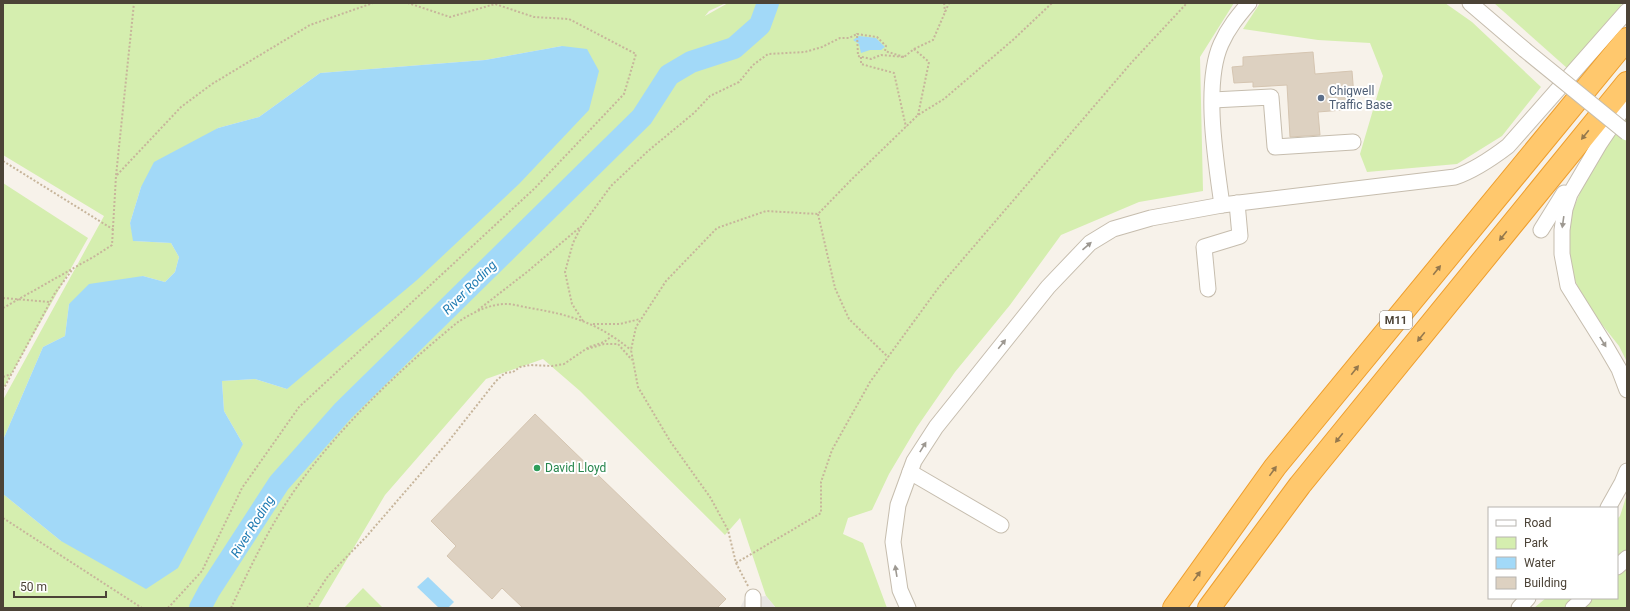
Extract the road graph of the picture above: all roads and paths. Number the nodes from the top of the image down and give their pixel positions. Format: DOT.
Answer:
graph roads {
  1 [pos="134,3"];
  2 [pos="373,3"];
  3 [pos="408,3"];
  4 [pos="944,3"];
  5 [pos="950,3"];
  6 [pos="1052,3"];
  7 [pos="1187,3"];
  8 [pos="1249,3"];
  9 [pos="1470,3"];
  10 [pos="946,12"];
  11 [pos="1627,12"];
  12 [pos="857,34"];
  13 [pos="1627,39"];
  14 [pos="914,49"];
  15 [pos="861,57"];
  16 [pos="904,57"];
  17 [pos="1627,83"];
  18 [pos="1213,100"];
  19 [pos="1627,103"];
  20 [pos="918,115"];
  21 [pos="906,127"];
  22 [pos="1627,133"];
  23 [pos="1353,142"];
  24 [pos="1600,143"];
  25 [pos="3,161"];
  26 [pos="116,176"];
  27 [pos="1237,203"];
  28 [pos="1222,205"];
  29 [pos="818,214"];
  30 [pos="581,227"];
  31 [pos="114,230"];
  32 [pos="1541,230"];
  33 [pos="73,269"];
  34 [pos="1208,290"];
  35 [pos="3,298"];
  36 [pos="19,300"];
  37 [pos="50,302"];
  38 [pos="3,308"];
  39 [pos="477,310"];
  40 [pos="641,318"];
  41 [pos="584,321"];
  42 [pos="592,324"];
  43 [pos="612,336"];
  44 [pos="586,349"];
  45 [pos="630,350"];
  46 [pos="888,357"];
  47 [pos="632,360"];
  48 [pos="12,373"];
  49 [pos="3,377"];
  50 [pos="3,390"];
  51 [pos="1627,390"];
  52 [pos="1627,471"];
  53 [pos="910,472"];
  54 [pos="1607,506"];
  55 [pos="3,518"];
  56 [pos="1001,525"];
  57 [pos="1627,558"];
  58 [pos="736,563"];
  59 [pos="1618,566"];
  60 [pos="1527,599"];
  61 [pos="1583,599"];
  62 [pos="753,602"];
  63 [pos="142,608"];
  64 [pos="168,608"];
  65 [pos="231,608"];
  66 [pos="307,608"];
  67 [pos="908,608"];
  68 [pos="1174,608"];
  69 [pos="1209,608"];
  70 [pos="1520,608"];
  71 [pos="1573,608"];
  1 -- 26 [label="path"];
  2 -- 26 [label="path"];
  3 -- 64 [label="path"];
  4 -- 10 [label="path"];
  5 -- 10 [label="path"];
  6 -- 20 [label="path"];
  7 -- 46 [label="path"];
  8 -- 18 [label="lane"];
  9 -- 22 [label="lane, bridge"];
  10 -- 14 [label="path"];
  11 -- 27 [label="lane"];
  12 -- 15 [label="path"];
  12 -- 16 [label="path"];
  12 -- 30 [label="path"];
  68 -- 13 [label="highway, M11, one-way"];
  14 -- 16 [label="path"];
  14 -- 20 [label="path"];
  15 -- 16 [label="path"];
  15 -- 21 [label="path"];
  17 -- 69 [label="highway, M11, one-way"];
  18 -- 23 [label="lane"];
  18 -- 28 [label="lane"];
  19 -- 24 [label="lane"];
  20 -- 21 [label="path"];
  21 -- 29 [label="path"];
  24 -- 32 [label="lane"];
  24 -- 51 [label="lane, one-way"];
  25 -- 31 [label="path"];
  26 -- 31 [label="path"];
  27 -- 28 [label="lane"];
  27 -- 34 [label="lane"];
  53 -- 28 [label="lane, one-way"];
  29 -- 40 [label="path"];
  29 -- 46 [label="path"];
  30 -- 39 [label="path"];
  30 -- 41 [label="path"];
  31 -- 33 [label="path"];
  33 -- 36 [label="path"];
  33 -- 37 [label="path"];
  35 -- 36 [label="path"];
  36 -- 37 [label="path"];
  36 -- 38 [label="path"];
  37 -- 48 [label="path"];
  39 -- 41 [label="path"];
  39 -- 65 [label="path"];
  40 -- 42 [label="path"];
  40 -- 45 [label="path"];
  41 -- 42 [label="path"];
  42 -- 43 [label="path"];
  43 -- 44 [label="path"];
  43 -- 45 [label="path"];
  44 -- 47 [label="path"];
  44 -- 66 [label="path"];
  45 -- 47 [label="path"];
  46 -- 58 [label="path"];
  47 -- 58 [label="path"];
  48 -- 49 [label="path"];
  48 -- 50 [label="path"];
  52 -- 54 [label="lane"];
  53 -- 56 [label="lane"];
  67 -- 53 [label="lane, one-way"];
  55 -- 63 [label="path"];
  57 -- 59 [label="lane"];
  58 -- 62 [label="path"];
  60 -- 70 [label="lane"];
  61 -- 71 [label="lane"];
}
